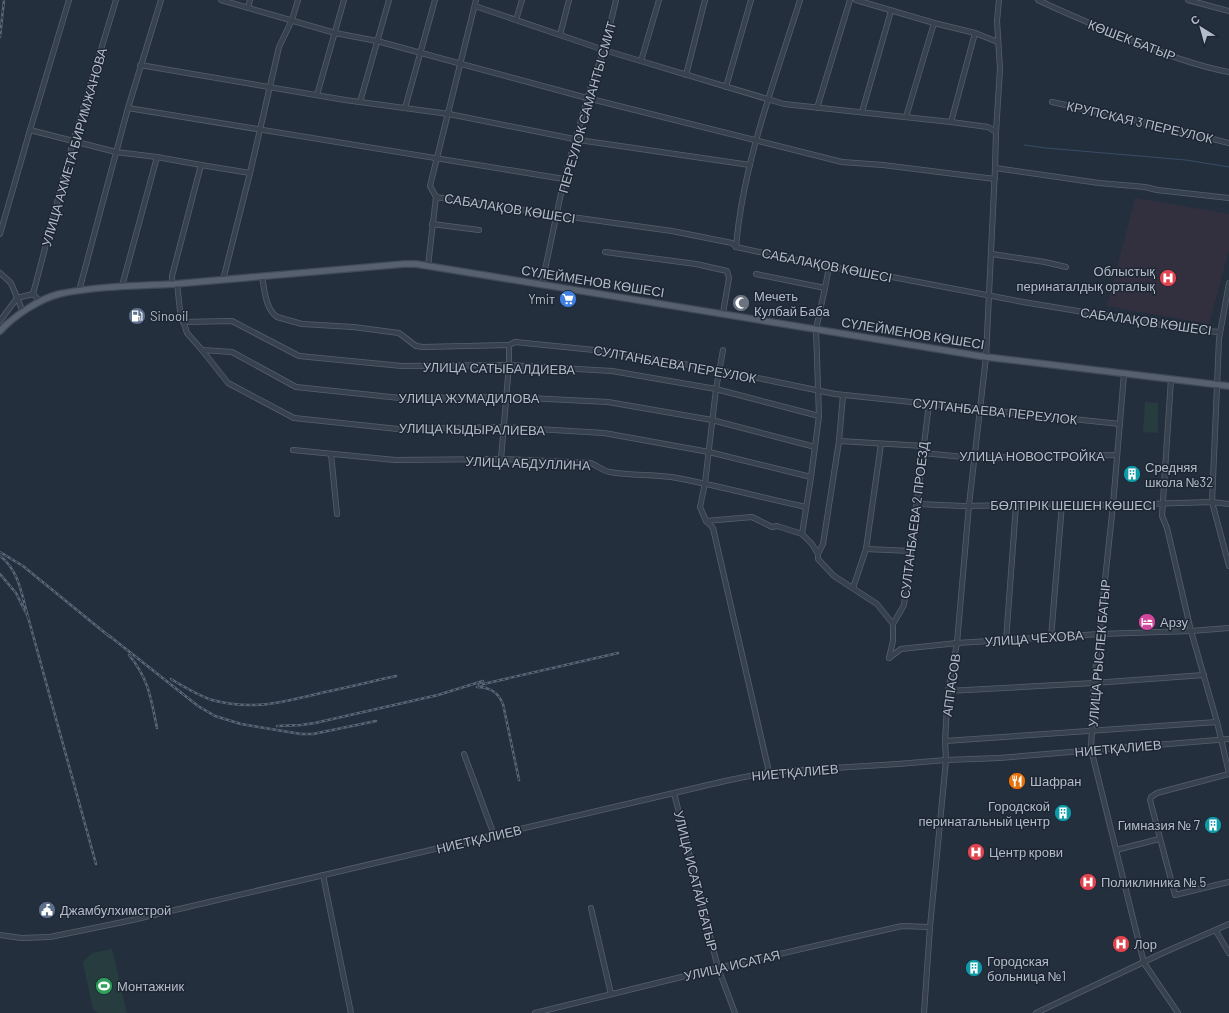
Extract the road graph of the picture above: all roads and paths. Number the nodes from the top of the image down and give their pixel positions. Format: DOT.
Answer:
graph roads {
  1 [pos="69,0"];
  2 [pos="116,0"];
  3 [pos="161,0"];
  4 [pos="221,0"];
  5 [pos="250,0"];
  6 [pos="298,0"];
  7 [pos="344,0"];
  8 [pos="389,0"];
  9 [pos="435,0"];
  10 [pos="476,0"];
  11 [pos="522,0"];
  12 [pos="570,0"];
  13 [pos="616,0"];
  14 [pos="659,0"];
  15 [pos="705,0"];
  16 [pos="751,0"];
  17 [pos="800,0"];
  18 [pos="850,0"];
  19 [pos="856,0"];
  20 [pos="999,0"];
  21 [pos="1038,0"];
  22 [pos="1188,0"];
  23 [pos="475,6"];
  24 [pos="248,8"];
  25 [pos="891,11"];
  26 [pos="1229,11"];
  27 [pos="292,20"];
  28 [pos="516,20"];
  29 [pos="934,23"];
  30 [pos="335,33"];
  31 [pos="975,33"];
  32 [pos="560,35"];
  33 [pos="377,41"];
  34 [pos="998,42"];
  35 [pos="604,50"];
  36 [pos="420,54"];
  37 [pos="641,61"];
  38 [pos="461,64"];
  39 [pos="140,65"];
  40 [pos="1229,72"];
  41 [pos="686,75"];
  42 [pos="269,86"];
  43 [pos="726,87"];
  44 [pos="317,95"];
  45 [pos="588,98"];
  46 [pos="768,100"];
  47 [pos="360,102"];
  48 [pos="1052,102"];
  49 [pos="128,108"];
  50 [pos="405,108"];
  51 [pos="817,108"];
  52 [pos="862,112"];
  53 [pos="449,114"];
  54 [pos="906,117"];
  55 [pos="951,122"];
  56 [pos="30,130"];
  57 [pos="260,130"];
  58 [pos="996,132"];
  59 [pos="576,139"];
  60 [pos="756,141"];
  61 [pos="74,142"];
  62 [pos="1229,143"];
  63 [pos="116,152"];
  64 [pos="157,157"];
  65 [pos="437,158"];
  66 [pos="201,165"];
  67 [pos="750,165"];
  68 [pos="995,168"];
  69 [pos="250,173"];
  70 [pos="564,179"];
  71 [pos="995,179"];
  72 [pos="436,197"];
  73 [pos="1229,198"];
  74 [pos="557,215"];
  75 [pos="432,224"];
  76 [pos="479,230"];
  77 [pos="0,234"];
  78 [pos="736,247"];
  79 [pos="605,252"];
  80 [pos="992,254"];
  81 [pos="428,266"];
  82 [pos="829,267"];
  83 [pos="1066,267"];
  84 [pos="0,273"];
  85 [pos="756,274"];
  86 [pos="262,277"];
  87 [pos="223,280"];
  88 [pos="175,283"];
  89 [pos="542,284"];
  90 [pos="1229,284"];
  91 [pos="122,286"];
  92 [pos="825,288"];
  93 [pos="79,291"];
  94 [pos="34,294"];
  95 [pos="988,295"];
  96 [pos="17,298"];
  97 [pos="40,302"];
  98 [pos="23,312"];
  99 [pos="723,313"];
  100 [pos="0,321"];
  101 [pos="183,322"];
  102 [pos="816,329"];
  103 [pos="0,331"];
  104 [pos="1220,332"];
  105 [pos="509,345"];
  106 [pos="202,350"];
  107 [pos="723,350"];
  108 [pos="986,357"];
  109 [pos="509,365"];
  110 [pos="719,370"];
  111 [pos="1124,374"];
  112 [pos="1171,379"];
  113 [pos="1218,385"];
  114 [pos="1229,386"];
  115 [pos="716,389"];
  116 [pos="819,392"];
  117 [pos="843,395"];
  118 [pos="506,397"];
  119 [pos="929,404"];
  120 [pos="981,409"];
  121 [pos="819,416"];
  122 [pos="712,420"];
  123 [pos="1120,424"];
  124 [pos="504,427"];
  125 [pos="839,441"];
  126 [pos="881,444"];
  127 [pos="924,446"];
  128 [pos="815,447"];
  129 [pos="292,450"];
  130 [pos="708,452"];
  131 [pos="923,453"];
  132 [pos="331,454"];
  133 [pos="1117,455"];
  134 [pos="974,458"];
  135 [pos="501,459"];
  136 [pos="811,477"];
  137 [pos="705,483"];
  138 [pos="1212,502"];
  139 [pos="917,504"];
  140 [pos="1062,504"];
  141 [pos="1162,504"];
  142 [pos="1229,504"];
  143 [pos="969,505"];
  144 [pos="1016,505"];
  145 [pos="1113,505"];
  146 [pos="806,507"];
  147 [pos="337,514"];
  148 [pos="706,521"];
  149 [pos="802,534"];
  150 [pos="866,548"];
  151 [pos="911,551"];
  152 [pos="818,554"];
  153 [pos="1228,554"];
  154 [pos="1229,566"];
  155 [pos="853,588"];
  156 [pos="893,624"];
  157 [pos="1229,628"];
  158 [pos="1191,631"];
  159 [pos="1100,634"];
  160 [pos="1051,638"];
  161 [pos="893,641"];
  162 [pos="1006,641"];
  163 [pos="957,643"];
  164 [pos="901,649"];
  165 [pos="1204,675"];
  166 [pos="1094,684"];
  167 [pos="948,691"];
  168 [pos="1217,722"];
  169 [pos="1092,731"];
  170 [pos="1222,739"];
  171 [pos="1229,739"];
  172 [pos="945,741"];
  173 [pos="1091,749"];
  174 [pos="464,754"];
  175 [pos="946,760"];
  176 [pos="769,772"];
  177 [pos="1229,774"];
  178 [pos="674,794"];
  179 [pos="494,836"];
  180 [pos="1159,839"];
  181 [pos="1116,850"];
  182 [pos="323,875"];
  183 [pos="1229,882"];
  184 [pos="591,908"];
  185 [pos="1229,924"];
  186 [pos="930,927"];
  187 [pos="1216,931"];
  188 [pos="0,936"];
  189 [pos="1229,953"];
  190 [pos="1144,963"];
  191 [pos="718,968"];
  192 [pos="611,994"];
  193 [pos="351,1013"];
  194 [pos="535,1013"];
  195 [pos="735,1013"];
  196 [pos="924,1013"];
  197 [pos="1036,1013"];
  198 [pos="1178,1013"];
  1 -- 56 [label="street"];
  2 -- 61 [label="street, УЛИЦА АХМЕТА БИРИМЖАНОВА"];
  3 -- 39 [label="street"];
  4 -- 24 [label="street"];
  5 -- 24 [label="street"];
  6 -- 27 [label="street"];
  7 -- 30 [label="street"];
  8 -- 33 [label="street"];
  9 -- 36 [label="street"];
  10 -- 23 [label="street"];
  11 -- 28 [label="street"];
  12 -- 32 [label="street"];
  13 -- 35 [label="street, ПЕРЕУЛОК САМАНТЫ СМИТ"];
  14 -- 37 [label="street"];
  15 -- 41 [label="street"];
  16 -- 43 [label="street"];
  17 -- 46 [label="street"];
  18 -- 51 [label="street"];
  19 -- 25 [label="street"];
  20 -- 34 [label="street, АППАСОВ"];
  21 -- 40 [label="street, КӨШЕК БАТЫР"];
  22 -- 26 [label="street"];
  23 -- 28 [label="street"];
  23 -- 38 [label="street"];
  24 -- 27 [label="street"];
  25 -- 29 [label="street"];
  25 -- 52 [label="street"];
  27 -- 30 [label="street"];
  27 -- 42 [label="street"];
  28 -- 32 [label="street"];
  29 -- 31 [label="street"];
  29 -- 54 [label="street"];
  30 -- 33 [label="street"];
  30 -- 44 [label="street"];
  31 -- 34 [label="street"];
  31 -- 55 [label="street"];
  32 -- 35 [label="street"];
  33 -- 36 [label="street"];
  33 -- 47 [label="street"];
  34 -- 58 [label="street, АППАСОВ"];
  35 -- 37 [label="street"];
  35 -- 45 [label="street, ПЕРЕУЛОК САМАНТЫ СМИТ"];
  36 -- 38 [label="street"];
  36 -- 50 [label="street"];
  37 -- 41 [label="street"];
  38 -- 45 [label="street"];
  38 -- 53 [label="street"];
  39 -- 42 [label="street"];
  39 -- 49 [label="street"];
  41 -- 43 [label="street"];
  42 -- 44 [label="street"];
  42 -- 57 [label="street"];
  43 -- 46 [label="street"];
  44 -- 47 [label="street"];
  45 -- 59 [label="street, ПЕРЕУЛОК САМАНТЫ СМИТ"];
  45 -- 60 [label="street"];
  46 -- 51 [label="street"];
  46 -- 60 [label="street"];
  47 -- 50 [label="street"];
  48 -- 62 [label="street, КРУПСКАЯ 3 ПЕРЕУЛОК"];
  49 -- 57 [label="street"];
  49 -- 63 [label="street"];
  50 -- 53 [label="street"];
  51 -- 52 [label="street"];
  52 -- 54 [label="street"];
  53 -- 59 [label="street"];
  53 -- 65 [label="street"];
  54 -- 55 [label="street"];
  55 -- 58 [label="street"];
  56 -- 61 [label="street"];
  56 -- 77 [label="street"];
  57 -- 65 [label="street"];
  57 -- 69 [label="street"];
  58 -- 68 [label="street, АППАСОВ"];
  59 -- 67 [label="street"];
  59 -- 70 [label="street, ПЕРЕУЛОК САМАНТЫ СМИТ"];
  60 -- 67 [label="street"];
  60 -- 71 [label="street"];
  61 -- 63 [label="street"];
  61 -- 94 [label="street, УЛИЦА АХМЕТА БИРИМЖАНОВА"];
  63 -- 64 [label="street"];
  63 -- 93 [label="street"];
  64 -- 66 [label="street"];
  64 -- 91 [label="street"];
  65 -- 70 [label="street"];
  65 -- 72 [label="street"];
  66 -- 69 [label="street"];
  66 -- 88 [label="street"];
  67 -- 78 [label="street"];
  68 -- 71 [label="street, АППАСОВ"];
  68 -- 73 [label="street"];
  69 -- 87 [label="street"];
  70 -- 74 [label="street, ПЕРЕУЛОК САМАНТЫ СМИТ"];
  71 -- 80 [label="street, АППАСОВ"];
  72 -- 74 [label="street, САБАЛАҚОВ КӨШЕСІ"];
  72 -- 75 [label="street"];
  74 -- 78 [label="street, САБАЛАҚОВ КӨШЕСІ"];
  74 -- 89 [label="street, ПЕРЕУЛОК САМАНТЫ СМИТ"];
  75 -- 76 [label="street"];
  75 -- 81 [label="street"];
  78 -- 82 [label="street, САБАЛАҚОВ КӨШЕСІ"];
  79 -- 99 [label="street"];
  80 -- 83 [label="street"];
  80 -- 95 [label="street, АППАСОВ"];
  81 -- 86 [label="main road, СҮЛЕЙМЕНОВ КӨШЕСІ"];
  81 -- 89 [label="main road, СҮЛЕЙМЕНОВ КӨШЕСІ"];
  82 -- 92 [label="street"];
  82 -- 95 [label="street, САБАЛАҚОВ КӨШЕСІ"];
  84 -- 96 [label="street"];
  85 -- 92 [label="street"];
  86 -- 87 [label="main road, СҮЛЕЙМЕНОВ КӨШЕСІ"];
  86 -- 105 [label="street, СУЛТАНБАЕВА ПЕРЕУЛОК"];
  87 -- 88 [label="main road, СҮЛЕЙМЕНОВ КӨШЕСІ"];
  88 -- 91 [label="main road, СҮЛЕЙМЕНОВ КӨШЕСІ"];
  88 -- 101 [label="street"];
  89 -- 99 [label="main road, СҮЛЕЙМЕНОВ КӨШЕСІ"];
  90 -- 104 [label="street"];
  91 -- 93 [label="main road, СҮЛЕЙМЕНОВ КӨШЕСІ"];
  92 -- 102 [label="street"];
  93 -- 97 [label="main road, СҮЛЕЙМЕНОВ КӨШЕСІ"];
  94 -- 96 [label="street"];
  94 -- 97 [label="street"];
  95 -- 104 [label="street, САБАЛАҚОВ КӨШЕСІ"];
  95 -- 108 [label="street, АППАСОВ"];
  96 -- 98 [label="street"];
  96 -- 100 [label="street"];
  97 -- 98 [label="main road, СҮЛЕЙМЕНОВ КӨШЕСІ"];
  98 -- 103 [label="main road, СҮЛЕЙМЕНОВ КӨШЕСІ"];
  99 -- 102 [label="main road, СҮЛЕЙМЕНОВ КӨШЕСІ"];
  101 -- 106 [label="street"];
  101 -- 109 [label="street, УЛИЦА САТЫБАЛДИЕВА"];
  102 -- 108 [label="main road, СҮЛЕЙМЕНОВ КӨШЕСІ"];
  102 -- 116 [label="street"];
  104 -- 113 [label="street"];
  105 -- 109 [label="street"];
  105 -- 110 [label="street, СУЛТАНБАЕВА ПЕРЕУЛОК"];
  106 -- 118 [label="street, УЛИЦА ЖУМАДИЛОВА"];
  106 -- 124 [label="street, УЛИЦА КЫДЫРАЛИЕВА"];
  107 -- 110 [label="street"];
  108 -- 111 [label="main road, СҮЛЕЙМЕНОВ КӨШЕСІ"];
  108 -- 120 [label="street, АППАСОВ"];
  109 -- 115 [label="street, УЛИЦА САТЫБАЛДИЕВА"];
  109 -- 118 [label="street"];
  110 -- 115 [label="street"];
  110 -- 116 [label="street, СУЛТАНБАЕВА ПЕРЕУЛОК"];
  111 -- 112 [label="main road, СҮЛЕЙМЕНОВ КӨШЕСІ"];
  111 -- 123 [label="street, УЛИЦА РЫСПЕК БАТЫР"];
  112 -- 113 [label="main road, СҮЛЕЙМЕНОВ КӨШЕСІ"];
  112 -- 141 [label="street"];
  113 -- 114 [label="main road, СҮЛЕЙМЕНОВ КӨШЕСІ"];
  113 -- 138 [label="street"];
  115 -- 121 [label="street, УЛИЦА САТЫБАЛДИЕВА"];
  115 -- 122 [label="street"];
  116 -- 117 [label="street, СУЛТАНБАЕВА ПЕРЕУЛОК"];
  116 -- 121 [label="street"];
  117 -- 119 [label="street, СУЛТАНБАЕВА ПЕРЕУЛОК"];
  117 -- 125 [label="street"];
  118 -- 122 [label="street, УЛИЦА ЖУМАДИЛОВА"];
  118 -- 124 [label="street"];
  119 -- 120 [label="street, СУЛТАНБАЕВА ПЕРЕУЛОК"];
  119 -- 127 [label="street, СУЛТАНБАЕВА 2 ПРОЕЗД"];
  120 -- 123 [label="street, СУЛТАНБАЕВА ПЕРЕУЛОК"];
  120 -- 134 [label="street, АППАСОВ"];
  121 -- 128 [label="street"];
  122 -- 128 [label="street, УЛИЦА ЖУМАДИЛОВА"];
  122 -- 130 [label="street"];
  123 -- 133 [label="street, УЛИЦА РЫСПЕК БАТЫР"];
  124 -- 130 [label="street, УЛИЦА КЫДЫРАЛИЕВА"];
  124 -- 135 [label="street"];
  125 -- 126 [label="street"];
  125 -- 152 [label="street"];
  126 -- 127 [label="street"];
  126 -- 150 [label="street"];
  127 -- 131 [label="street, СУЛТАНБАЕВА 2 ПРОЕЗД"];
  128 -- 136 [label="street"];
  129 -- 132 [label="street, УЛИЦА АБДУЛЛИНА"];
  130 -- 136 [label="street, УЛИЦА КЫДЫРАЛИЕВА"];
  130 -- 137 [label="street"];
  131 -- 134 [label="street, УЛИЦА НОВОСТРОЙКА"];
  131 -- 139 [label="street, СУЛТАНБАЕВА 2 ПРОЕЗД"];
  132 -- 135 [label="street, УЛИЦА АБДУЛЛИНА"];
  132 -- 147 [label="street"];
  133 -- 134 [label="street, УЛИЦА НОВОСТРОЙКА"];
  133 -- 145 [label="street, УЛИЦА РЫСПЕК БАТЫР"];
  134 -- 143 [label="street, АППАСОВ"];
  135 -- 137 [label="street, УЛИЦА АБДУЛЛИНА"];
  136 -- 146 [label="street"];
  137 -- 146 [label="street, УЛИЦА АБДУЛЛИНА"];
  137 -- 148 [label="street"];
  138 -- 141 [label="street, БӨЛТІРІК ШЕШЕН КӨШЕСІ"];
  138 -- 142 [label="street, БӨЛТІРІК ШЕШЕН КӨШЕСІ"];
  138 -- 153 [label="street"];
  139 -- 143 [label="street, БӨЛТІРІК ШЕШЕН КӨШЕСІ"];
  139 -- 151 [label="street, СУЛТАНБАЕВА 2 ПРОЕЗД"];
  140 -- 144 [label="street, БӨЛТІРІК ШЕШЕН КӨШЕСІ"];
  140 -- 145 [label="street, БӨЛТІРІК ШЕШЕН КӨШЕСІ"];
  140 -- 160 [label="street"];
  141 -- 145 [label="street, БӨЛТІРІК ШЕШЕН КӨШЕСІ"];
  141 -- 158 [label="street"];
  143 -- 144 [label="street, БӨЛТІРІК ШЕШЕН КӨШЕСІ"];
  143 -- 163 [label="street, АППАСОВ"];
  144 -- 162 [label="street"];
  145 -- 159 [label="street, УЛИЦА РЫСПЕК БАТЫР"];
  146 -- 149 [label="street"];
  148 -- 149 [label="street"];
  148 -- 176 [label="street"];
  149 -- 152 [label="street"];
  150 -- 151 [label="street"];
  150 -- 155 [label="street"];
  151 -- 156 [label="street, СУЛТАНБАЕВА 2 ПРОЕЗД"];
  152 -- 155 [label="street"];
  153 -- 154 [label="street"];
  155 -- 156 [label="street"];
  156 -- 161 [label="street"];
  157 -- 158 [label="street, УЛИЦА ЧЕХОВА"];
  158 -- 159 [label="street, УЛИЦА ЧЕХОВА"];
  158 -- 165 [label="street"];
  159 -- 160 [label="street, УЛИЦА ЧЕХОВА"];
  159 -- 166 [label="street, УЛИЦА РЫСПЕК БАТЫР"];
  160 -- 162 [label="street, УЛИЦА ЧЕХОВА"];
  161 -- 164 [label="street"];
  161 -- 164 [label="street"];
  162 -- 163 [label="street, УЛИЦА ЧЕХОВА"];
  163 -- 164 [label="street, УЛИЦА ЧЕХОВА"];
  163 -- 167 [label="street, АППАСОВ"];
  165 -- 166 [label="street"];
  165 -- 168 [label="street"];
  166 -- 167 [label="street"];
  166 -- 169 [label="street, УЛИЦА РЫСПЕК БАТЫР"];
  167 -- 172 [label="street, АППАСОВ"];
  168 -- 169 [label="street"];
  168 -- 170 [label="street"];
  169 -- 172 [label="street"];
  169 -- 173 [label="street, УЛИЦА РЫСПЕК БАТЫР"];
  170 -- 171 [label="street, НИЕТҚАЛИЕВ"];
  170 -- 173 [label="street, НИЕТҚАЛИЕВ"];
  170 -- 177 [label="street"];
  172 -- 175 [label="street, АППАСОВ"];
  173 -- 175 [label="street, НИЕТҚАЛИЕВ"];
  173 -- 181 [label="street, УЛИЦА РЫСПЕК БАТЫР"];
  174 -- 179 [label="street"];
  175 -- 176 [label="street, НИЕТҚАЛИЕВ"];
  175 -- 186 [label="street, АППАСОВ"];
  176 -- 178 [label="street, НИЕТҚАЛИЕВ"];
  177 -- 180 [label="street"];
  178 -- 179 [label="street, НИЕТҚАЛИЕВ"];
  178 -- 191 [label="street, УЛИЦА ИСАТАЙ БАТЫР"];
  179 -- 182 [label="street, НИЕТҚАЛИЕВ"];
  180 -- 181 [label="street"];
  180 -- 183 [label="street"];
  181 -- 190 [label="street, УЛИЦА РЫСПЕК БАТЫР"];
  182 -- 188 [label="street, НИЕТҚАЛИЕВ"];
  182 -- 193 [label="street"];
  184 -- 192 [label="street"];
  185 -- 187 [label="street"];
  186 -- 191 [label="street, УЛИЦА ИСАТАЯ"];
  186 -- 196 [label="street, АППАСОВ"];
  187 -- 189 [label="street"];
  187 -- 190 [label="street"];
  190 -- 197 [label="street"];
  190 -- 198 [label="street, УЛИЦА РЫСПЕК БАТЫР"];
  191 -- 192 [label="street, УЛИЦА ИСАТАЯ"];
  191 -- 195 [label="street, УЛИЦА ИСАТАЙ БАТЫР"];
  192 -- 194 [label="street, УЛИЦА ИСАТАЯ"];
}
